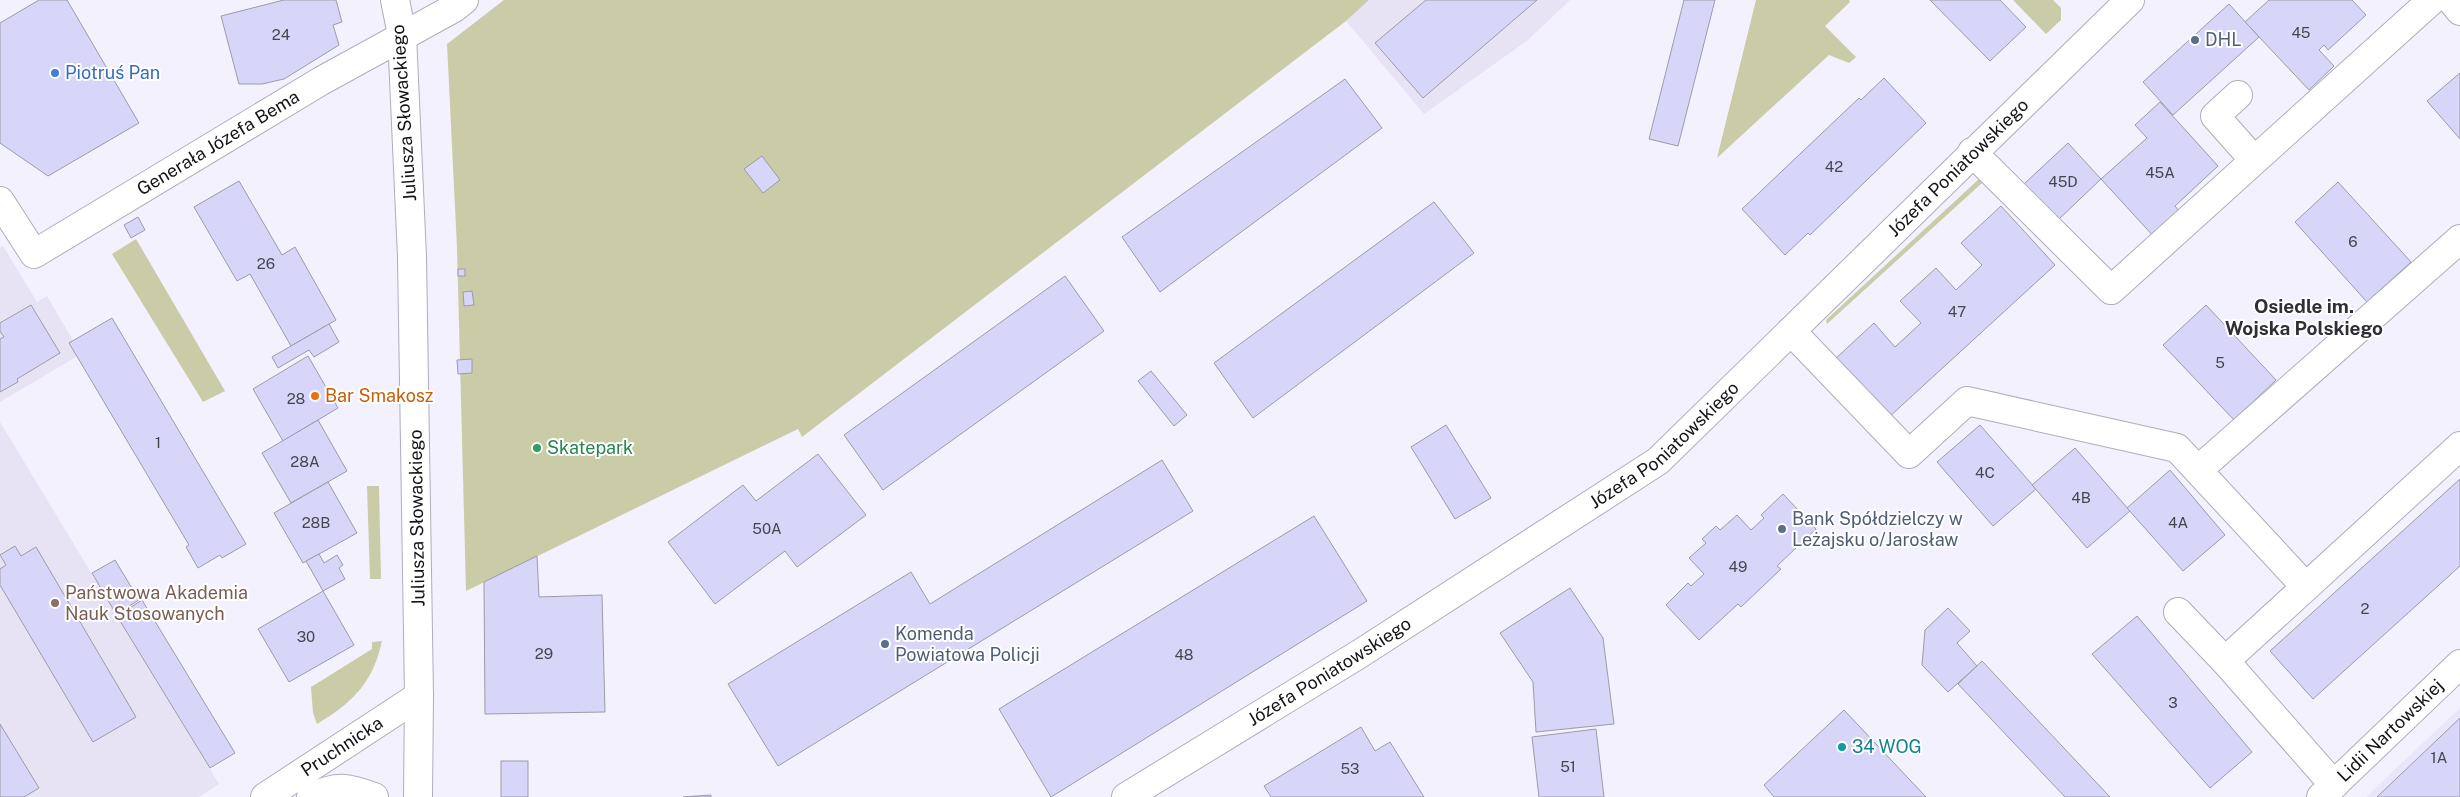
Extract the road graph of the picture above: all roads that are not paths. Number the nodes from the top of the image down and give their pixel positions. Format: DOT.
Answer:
graph roads {
  1 [pos="395,0"];
  2 [pos="464,0"];
  3 [pos="2130,0"];
  4 [pos="2432,0"];
  5 [pos="2451,0"];
  6 [pos="2460,11"];
  7 [pos="402,35"];
  8 [pos="2238,95"];
  9 [pos="1972,152"];
  10 [pos="2254,160"];
  11 [pos="0,201"];
  12 [pos="2460,239"];
  13 [pos="1791,331"];
  14 [pos="2460,446"];
  15 [pos="2198,470"];
  16 [pos="2305,586"];
  17 [pos="2178,612"];
  18 [pos="2225,661"];
  19 [pos="2460,664"];
  20 [pos="419,696"];
  21 [pos="2327,791"];
  22 [pos="265,797"];
  23 [pos="311,797"];
  24 [pos="374,797"];
  25 [pos="418,797"];
  26 [pos="1126,797"];
  1 -- 7 [label="street, Juliusza Słowackiego"];
  2 -- 7 [label="street, Generała Józefa Bema"];
  3 -- 9 [label="street, Józefa Poniatowskiego"];
  4 -- 10 [label="street"];
  5 -- 6 [label="street"];
  7 -- 11 [label="street, Generała Józefa Bema"];
  7 -- 20 [label="street, Juliusza Słowackiego"];
  8 -- 10 [label="street"];
  9 -- 10 [label="street"];
  9 -- 13 [label="street, Józefa Poniatowskiego"];
  12 -- 15 [label="street"];
  13 -- 15 [label="street"];
  13 -- 26 [label="street, Józefa Poniatowskiego"];
  14 -- 16 [label="street"];
  15 -- 16 [label="street"];
  16 -- 18 [label="street"];
  17 -- 18 [label="street"];
  18 -- 21 [label="street"];
  19 -- 21 [label="street, Lidii Nartowskiej"];
  20 -- 22 [label="street, Pruchnicka"];
  20 -- 25 [label="street, Juliusza Słowackiego"];
  23 -- 24 [label="street, Pruchnicka"];
}
